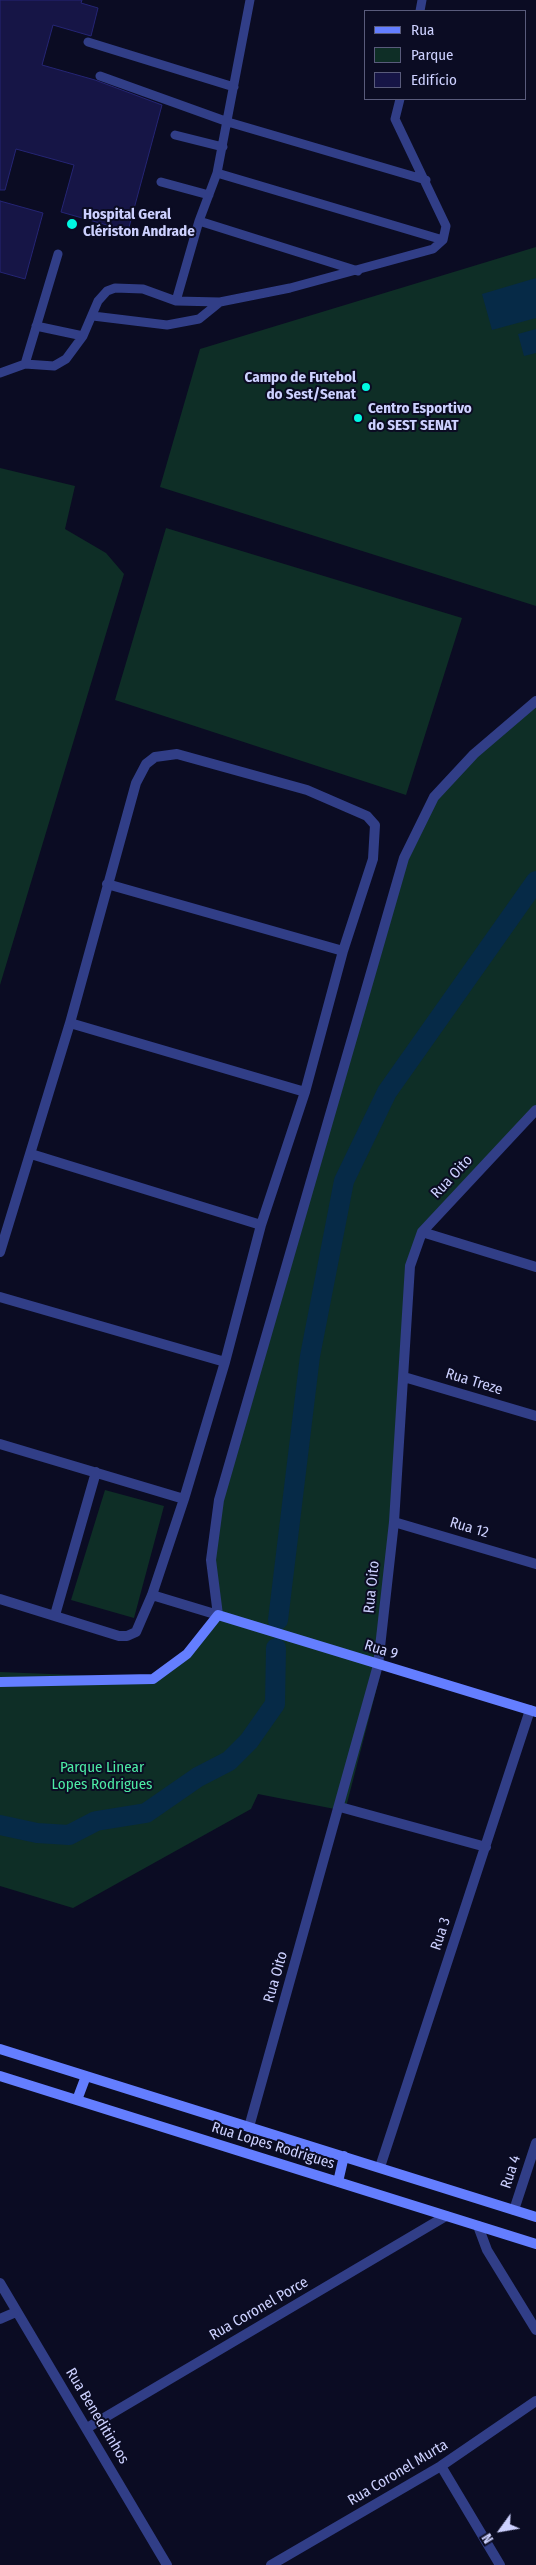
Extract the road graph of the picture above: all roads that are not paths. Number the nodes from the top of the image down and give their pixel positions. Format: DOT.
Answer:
graph roads {
  1 [pos="250,0"];
  2 [pos="88,42"];
  3 [pos="100,76"];
  4 [pos="234,87"];
  5 [pos="400,100"];
  6 [pos="228,122"];
  7 [pos="175,135"];
  8 [pos="223,147"];
  9 [pos="217,173"];
  10 [pos="426,180"];
  11 [pos="161,182"];
  12 [pos="209,195"];
  13 [pos="199,221"];
  14 [pos="443,240"];
  15 [pos="58,254"];
  16 [pos="358,271"];
  17 [pos="176,300"];
  18 [pos="220,302"];
  19 [pos="93,316"];
  20 [pos="36,326"];
  21 [pos="83,336"];
  22 [pos="25,364"];
  23 [pos="0,373"];
  24 [pos="536,701"];
  25 [pos="107,884"];
  26 [pos="343,951"];
  27 [pos="70,1023"];
  28 [pos="305,1092"];
  29 [pos="536,1110"];
  30 [pos="531,1121"];
  31 [pos="31,1154"];
  32 [pos="261,1225"];
  33 [pos="422,1232"];
  34 [pos="0,1252"];
  35 [pos="536,1267"];
  36 [pos="0,1296"];
  37 [pos="225,1362"];
  38 [pos="404,1377"];
  39 [pos="536,1416"];
  40 [pos="0,1444"];
  41 [pos="96,1472"];
  42 [pos="184,1499"];
  43 [pos="394,1522"];
  44 [pos="536,1564"];
  45 [pos="152,1595"];
  46 [pos="0,1598"];
  47 [pos="55,1615"];
  48 [pos="218,1615"];
  49 [pos="378,1665"];
  50 [pos="0,1682"];
  51 [pos="533,1711"];
  52 [pos="340,1807"];
  53 [pos="486,1847"];
  54 [pos="0,2049"];
  55 [pos="0,2076"];
  56 [pos="86,2076"];
  57 [pos="77,2100"];
  58 [pos="249,2127"];
  59 [pos="536,2143"];
  60 [pos="344,2156"];
  61 [pos="380,2167"];
  62 [pos="338,2182"];
  63 [pos="514,2210"];
  64 [pos="446,2216"];
  65 [pos="536,2217"];
  66 [pos="478,2226"];
  67 [pos="536,2244"];
  68 [pos="0,2283"];
  69 [pos="16,2312"];
  70 [pos="0,2319"];
  71 [pos="536,2330"];
  72 [pos="536,2401"];
  73 [pos="87,2428"];
  74 [pos="441,2466"];
  75 [pos="168,2565"];
  76 [pos="271,2565"];
  77 [pos="500,2565"];
  1 -- 4 [label="lane"];
  2 -- 4 [label="lane"];
  3 -- 6 [label="lane"];
  4 -- 6 [label="lane"];
  5 -- 10 [label="lane"];
  6 -- 8 [label="lane"];
  6 -- 10 [label="lane"];
  7 -- 8 [label="lane"];
  8 -- 9 [label="lane"];
  9 -- 12 [label="lane"];
  9 -- 14 [label="lane"];
  10 -- 14 [label="lane"];
  11 -- 12 [label="lane"];
  12 -- 13 [label="lane"];
  13 -- 16 [label="lane"];
  13 -- 17 [label="lane"];
  14 -- 16 [label="lane"];
  15 -- 20 [label="lane"];
  16 -- 18 [label="lane"];
  17 -- 18 [label="lane"];
  17 -- 19 [label="lane"];
  18 -- 19 [label="lane"];
  19 -- 21 [label="lane"];
  20 -- 21 [label="lane"];
  20 -- 22 [label="lane"];
  21 -- 22 [label="lane"];
  22 -- 23 [label="lane"];
  24 -- 48 [label="street"];
  25 -- 26 [label="street"];
  25 -- 26 [label="street"];
  25 -- 27 [label="street"];
  26 -- 28 [label="street"];
  27 -- 28 [label="street"];
  27 -- 31 [label="street"];
  28 -- 32 [label="street"];
  29 -- 30 [label="street, Rua Oito"];
  30 -- 33 [label="street, Rua Oito"];
  31 -- 32 [label="street"];
  31 -- 34 [label="street"];
  32 -- 37 [label="street"];
  33 -- 35 [label="street"];
  33 -- 38 [label="street, Rua Oito"];
  36 -- 37 [label="street"];
  37 -- 42 [label="street"];
  38 -- 39 [label="street, Rua Treze"];
  38 -- 43 [label="street, Rua Oito"];
  40 -- 41 [label="street"];
  41 -- 42 [label="street"];
  41 -- 47 [label="street"];
  42 -- 45 [label="street"];
  43 -- 44 [label="street, Rua 12"];
  43 -- 49 [label="street, Rua Oito"];
  45 -- 47 [label="street"];
  45 -- 48 [label="street"];
  46 -- 47 [label="street"];
  48 -- 49 [label="street, Rua 9"];
  48 -- 50 [label="street"];
  49 -- 51 [label="street, Rua 9"];
  49 -- 52 [label="street, Rua Oito"];
  51 -- 53 [label="street, Rua 3"];
  52 -- 53 [label="street"];
  52 -- 58 [label="street, Rua Oito"];
  53 -- 61 [label="street, Rua 3"];
  54 -- 56 [label="street, Rua Lopes Rodrigues"];
  55 -- 57 [label="street, Rua Lopes Rodrigues"];
  56 -- 57 [label="street"];
  56 -- 58 [label="street, Rua Lopes Rodrigues"];
  57 -- 62 [label="street, Rua Lopes Rodrigues"];
  58 -- 60 [label="street, Rua Lopes Rodrigues"];
  59 -- 63 [label="street, Rua 4"];
  60 -- 61 [label="street, Rua Lopes Rodrigues"];
  60 -- 62 [label="street"];
  61 -- 63 [label="street, Rua Lopes Rodrigues"];
  62 -- 64 [label="street, Rua Lopes Rodrigues"];
  63 -- 65 [label="street, Rua Lopes Rodrigues"];
  64 -- 66 [label="street, Rua Lopes Rodrigues"];
  64 -- 73 [label="street, Rua Coronel Porce"];
  66 -- 67 [label="street, Rua Lopes Rodrigues"];
  66 -- 71 [label="street"];
  68 -- 69 [label="street, Rua Beneditinhos"];
  69 -- 70 [label="street"];
  69 -- 73 [label="street, Rua Beneditinhos"];
  72 -- 74 [label="street, Rua Coronel Murta"];
  73 -- 75 [label="street, Rua Beneditinhos"];
  74 -- 76 [label="street, Rua Coronel Murta"];
  74 -- 77 [label="street"];
}
